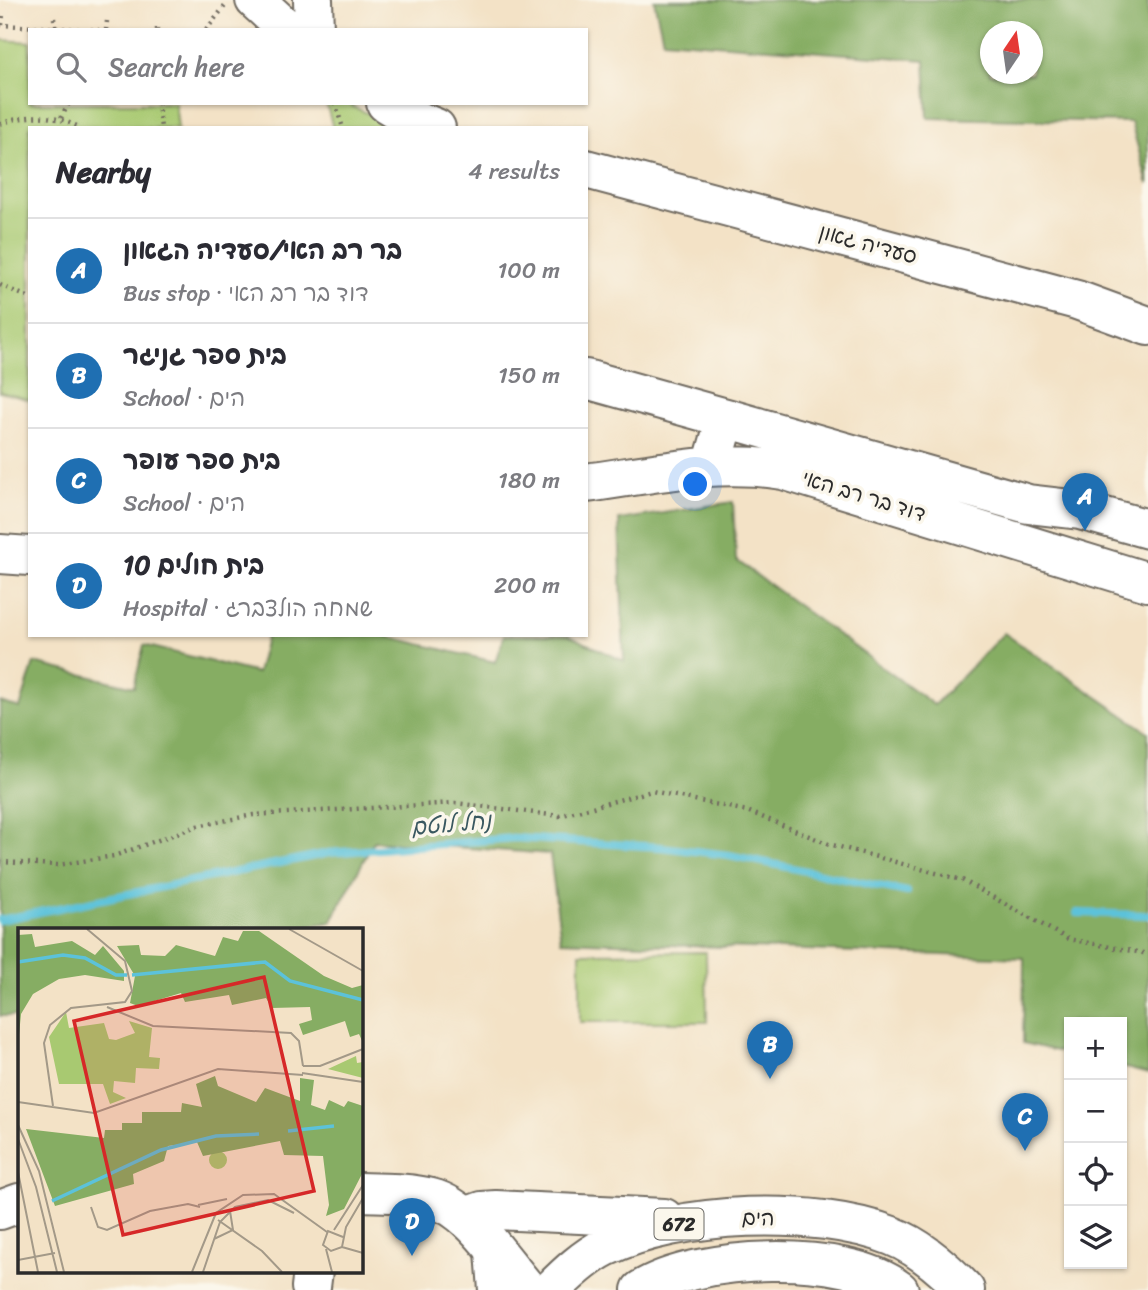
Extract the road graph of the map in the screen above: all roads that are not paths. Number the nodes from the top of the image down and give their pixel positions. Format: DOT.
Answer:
graph roads {
  1 [pos="313,0"];
  2 [pos="239,5"];
  3 [pos="284,28"];
  4 [pos="314,28"];
  5 [pos="390,105"];
  6 [pos="432,126"];
  7 [pos="588,170"];
  8 [pos="1148,326"];
  9 [pos="588,380"];
  10 [pos="726,418"];
  11 [pos="712,466"];
  12 [pos="588,483"];
  13 [pos="1148,529"];
  14 [pos="0,554"];
  15 [pos="28,556"];
  16 [pos="1144,580"];
  17 [pos="362,1192"];
  18 [pos="18,1203"];
  19 [pos="0,1210"];
  20 [pos="465,1217"];
  21 [pos="694,1220"];
  22 [pos="495,1251"];
  23 [pos="646,1288"];
  24 [pos="965,1289"];
  25 [pos="498,1290"];
  26 [pos="528,1290"];
  27 [pos="551,1290"];
  28 [pos="899,1290"];
  1 -- 4 [label="street"];
  2 -- 3 [label="street"];
  5 -- 6 [label="street"];
  7 -- 8 [label="street, סעדיה גאון"];
  9 -- 10 [label="street"];
  10 -- 11 [label="street"];
  10 -- 13 [label="street"];
  11 -- 12 [label="street, דוד בר רב האי"];
  11 -- 16 [label="street, דוד בר רב האי"];
  14 -- 15 [label="street"];
  17 -- 20 [label="street"];
  18 -- 19 [label="street"];
  20 -- 21 [label="street"];
  20 -- 22 [label="street"];
  21 -- 24 [label="street, הים / 672"];
  21 -- 27 [label="street, הים / 672"];
  22 -- 25 [label="street"];
  22 -- 26 [label="street"];
  23 -- 28 [label="street, הים / 672"];
}
